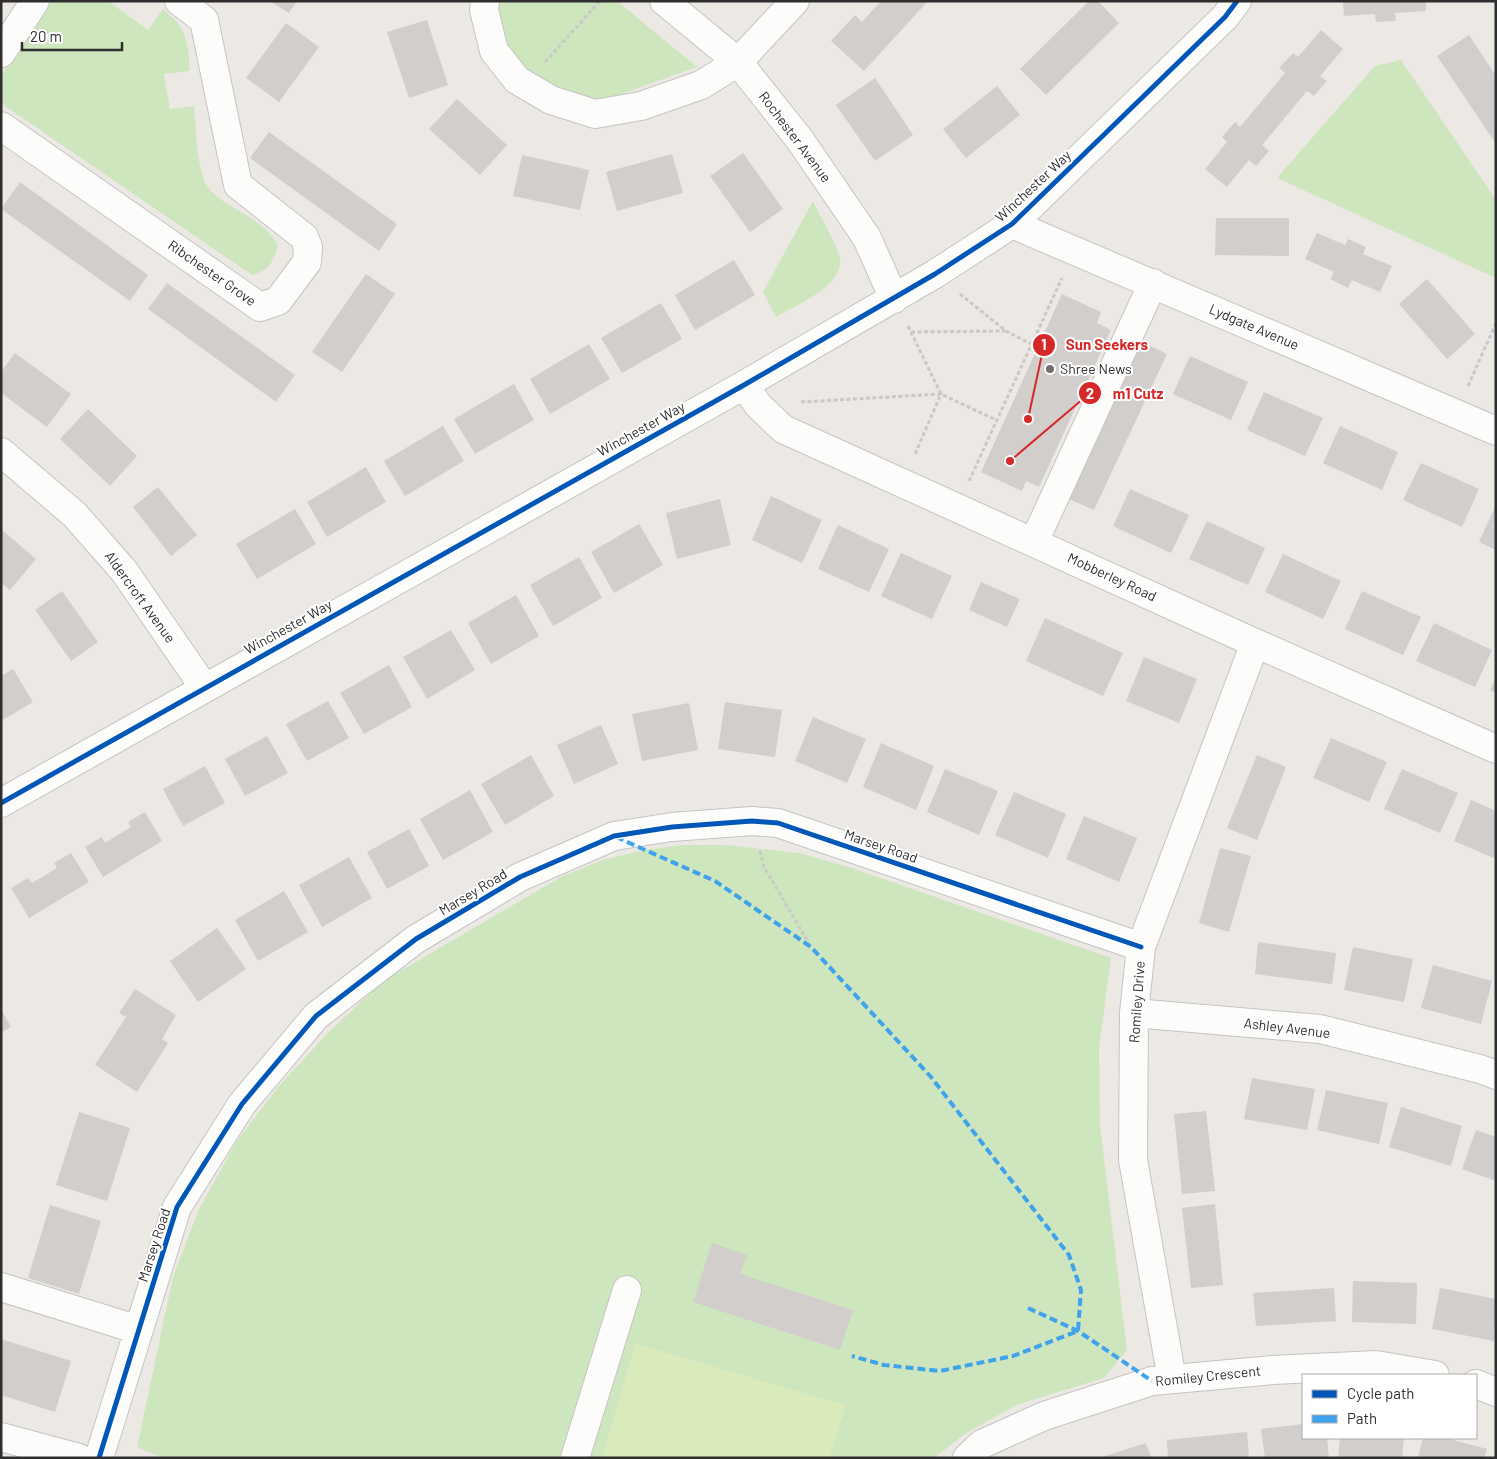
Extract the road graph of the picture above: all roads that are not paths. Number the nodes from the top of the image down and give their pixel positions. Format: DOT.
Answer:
graph roads {
  1 [pos="35,1"];
  2 [pos="178,1"];
  3 [pos="485,1"];
  4 [pos="664,1"];
  5 [pos="795,1"];
  6 [pos="1237,1"];
  7 [pos="1,52"];
  8 [pos="738,62"];
  9 [pos="1,126"];
  10 [pos="1012,224"];
  11 [pos="1153,283"];
  12 [pos="894,299"];
  13 [pos="751,395"];
  14 [pos="1496,432"];
  15 [pos="1,452"];
  16 [pos="1034,542"];
  17 [pos="1255,643"];
  18 [pos="204,687"];
  19 [pos="1496,749"];
  20 [pos="1,802"];
  21 [pos="1141,947"];
  22 [pos="1134,1013"];
  23 [pos="1496,1075"];
  24 [pos="1,1287"];
  25 [pos="626,1290"];
  26 [pos="139,1330"];
  27 [pos="1429,1374"];
  28 [pos="1172,1379"];
  29 [pos="1477,1384"];
  30 [pos="1496,1392"];
  31 [pos="1,1437"];
  32 [pos="79,1458"];
  33 [pos="99,1458"];
  34 [pos="575,1458"];
  35 [pos="967,1458"];
  1 -- 7 [label="street"];
  2 -- 9 [label="street, Ribchester Grove"];
  3 -- 8 [label="street"];
  4 -- 8 [label="street, Rochester Avenue"];
  5 -- 8 [label="street"];
  6 -- 10 [label="street, Winchester Way"];
  8 -- 12 [label="street, Rochester Avenue"];
  10 -- 11 [label="street, Lydgate Avenue"];
  10 -- 12 [label="street, Winchester Way"];
  11 -- 14 [label="street, Lydgate Avenue"];
  11 -- 16 [label="street"];
  12 -- 13 [label="street, Winchester Way"];
  13 -- 16 [label="street, Mobberley Road"];
  13 -- 18 [label="street, Winchester Way"];
  15 -- 18 [label="street, Aldercroft Avenue"];
  16 -- 17 [label="street, Mobberley Road"];
  17 -- 19 [label="street, Mobberley Road"];
  17 -- 21 [label="street, Romiley Drive"];
  18 -- 20 [label="street, Winchester Way"];
  21 -- 22 [label="street, Romiley Drive"];
  21 -- 26 [label="street, Marsey Road"];
  22 -- 23 [label="street, Ashley Avenue"];
  22 -- 28 [label="street, Romiley Drive"];
  24 -- 26 [label="street"];
  25 -- 34 [label="street"];
  26 -- 33 [label="street, Marsey Road"];
  27 -- 28 [label="street, Romiley Crescent"];
  28 -- 35 [label="street, Romiley Crescent"];
  29 -- 30 [label="street"];
  31 -- 32 [label="street"];
}
